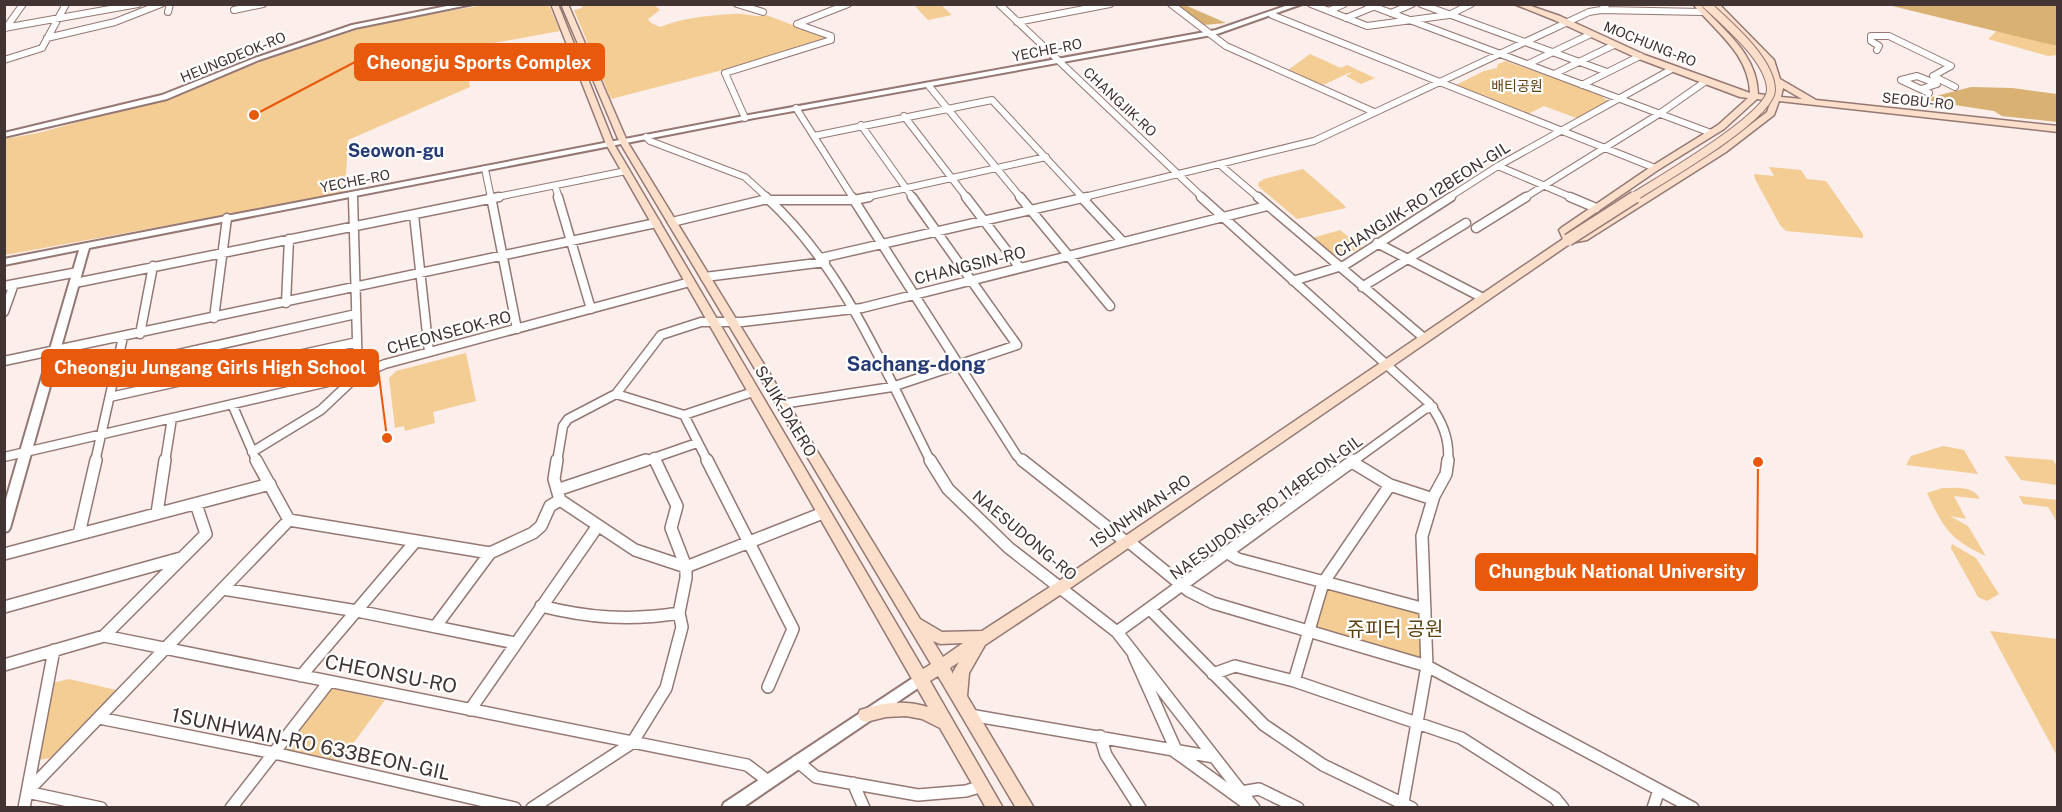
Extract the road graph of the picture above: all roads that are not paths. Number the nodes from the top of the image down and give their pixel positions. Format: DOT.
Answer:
graph roads {
  1 [pos="23,4"];
  2 [pos="66,4"];
  3 [pos="138,4"];
  4 [pos="161,4"];
  5 [pos="170,4"];
  6 [pos="263,4"];
  7 [pos="470,4"];
  8 [pos="554,4"];
  9 [pos="564,4"];
  10 [pos="737,4"];
  11 [pos="761,4"];
  12 [pos="848,4"];
  13 [pos="999,4"];
  14 [pos="1110,4"];
  15 [pos="1171,4"];
  16 [pos="1299,4"];
  17 [pos="1311,4"];
  18 [pos="1344,4"];
  19 [pos="1412,4"];
  20 [pos="1421,4"];
  21 [pos="1471,4"];
  22 [pos="1517,4"];
  23 [pos="1607,4"];
  24 [pos="1696,4"];
  25 [pos="1714,4"];
  26 [pos="1373,5"];
  27 [pos="112,6"];
  28 [pos="752,8"];
  29 [pos="1704,8"];
  30 [pos="234,10"];
  31 [pos="1601,10"];
  32 [pos="1329,11"];
  33 [pos="168,12"];
  34 [pos="763,12"];
  35 [pos="1391,13"];
  36 [pos="1272,15"];
  37 [pos="1449,15"];
  38 [pos="57,18"];
  39 [pos="1346,18"];
  40 [pos="1407,19"];
  41 [pos="1017,22"];
  42 [pos="1568,23"];
  43 [pos="5,28"];
  44 [pos="1209,34"];
  45 [pos="1591,34"];
  46 [pos="47,38"];
  47 [pos="1527,42"];
  48 [pos="1614,45"];
  49 [pos="1877,50"];
  50 [pos="1553,52"];
  51 [pos="1501,55"];
  52 [pos="1640,56"];
  53 [pos="4,60"];
  54 [pos="1058,61"];
  55 [pos="1580,62"];
  56 [pos="1528,64"];
  57 [pos="1672,69"];
  58 [pos="1608,72"];
  59 [pos="1554,74"];
  60 [pos="1439,81"];
  61 [pos="1706,81"];
  62 [pos="1777,81"];
  63 [pos="1754,83"];
  64 [pos="1582,85"];
  65 [pos="929,86"];
  66 [pos="1722,87"];
  67 [pos="1955,87"];
  68 [pos="1921,89"];
  69 [pos="1929,93"];
  70 [pos="1754,97"];
  71 [pos="1618,99"];
  72 [pos="1776,100"];
  73 [pos="1818,104"];
  74 [pos="796,108"];
  75 [pos="946,108"];
  76 [pos="1744,108"];
  77 [pos="1374,112"];
  78 [pos="1659,114"];
  79 [pos="904,116"];
  80 [pos="745,118"];
  81 [pos="861,125"];
  82 [pos="2058,129"];
  83 [pos="1562,131"];
  84 [pos="1711,133"];
  85 [pos="4,135"];
  86 [pos="814,136"];
  87 [pos="646,137"];
  88 [pos="617,138"];
  89 [pos="1606,148"];
  90 [pos="1046,158"];
  91 [pos="1220,164"];
  92 [pos="1498,166"];
  93 [pos="1655,168"];
  94 [pos="998,169"];
  95 [pos="485,170"];
  96 [pos="626,171"];
  97 [pos="1179,175"];
  98 [pos="953,179"];
  99 [pos="555,186"];
  100 [pos="1546,186"];
  101 [pos="907,189"];
  102 [pos="353,195"];
  103 [pos="1084,197"];
  104 [pos="490,199"];
  105 [pos="770,200"];
  106 [pos="854,200"];
  107 [pos="1268,206"];
  108 [pos="1596,208"];
  109 [pos="1030,210"];
  110 [pos="414,214"];
  111 [pos="1223,217"];
  112 [pos="227,219"];
  113 [pos="985,221"];
  114 [pos="672,222"];
  115 [pos="1466,223"];
  116 [pos="656,224"];
  117 [pos="354,226"];
  118 [pos="1476,228"];
  119 [pos="938,232"];
  120 [pos="289,239"];
  121 [pos="1568,240"];
  122 [pos="571,242"];
  123 [pos="1123,242"];
  124 [pos="1377,243"];
  125 [pos="882,245"];
  126 [pos="85,246"];
  127 [pos="223,252"];
  128 [pos="1068,255"];
  129 [pos="503,256"];
  130 [pos="823,260"];
  131 [pos="1409,260"];
  132 [pos="4,261"];
  133 [pos="153,266"];
  134 [pos="1339,267"];
  135 [pos="1020,268"];
  136 [pos="421,273"];
  137 [pos="705,277"];
  138 [pos="76,278"];
  139 [pos="972,280"];
  140 [pos="1293,281"];
  141 [pos="690,282"];
  142 [pos="14,284"];
  143 [pos="4,286"];
  144 [pos="1362,287"];
  145 [pos="356,288"];
  146 [pos="913,294"];
  147 [pos="1483,298"];
  148 [pos="286,303"];
  149 [pos="1110,306"];
  150 [pos="853,308"];
  151 [pos="591,309"];
  152 [pos="5,310"];
  153 [pos="356,314"];
  154 [pos="214,318"];
  155 [pos="722,321"];
  156 [pos="517,329"];
  157 [pos="140,334"];
  158 [pos="123,337"];
  159 [pos="1424,338"];
  160 [pos="357,342"];
  161 [pos="54,351"];
  162 [pos="429,352"];
  163 [pos="4,361"];
  164 [pos="1386,364"];
  165 [pos="957,365"];
  166 [pos="116,368"];
  167 [pos="358,375"];
  168 [pos="892,387"];
  169 [pos="753,392"];
  170 [pos="616,394"];
  171 [pos="110,398"];
  172 [pos="232,404"];
  173 [pos="782,404"];
  174 [pos="1433,407"];
  175 [pos="684,415"];
  176 [pos="172,418"];
  177 [pos="101,435"];
  178 [pos="697,443"];
  179 [pos="27,452"];
  180 [pos="252,452"];
  181 [pos="4,457"];
  182 [pos="654,457"];
  183 [pos="1352,462"];
  184 [pos="270,484"];
  185 [pos="1390,485"];
  186 [pos="9,494"];
  187 [pos="558,495"];
  188 [pos="1433,500"];
  189 [pos="196,504"];
  190 [pos="157,513"];
  191 [pos="823,513"];
  192 [pos="289,520"];
  193 [pos="597,527"];
  194 [pos="4,528"];
  195 [pos="79,534"];
  196 [pos="415,542"];
  197 [pos="1127,542"];
  198 [pos="750,543"];
  199 [pos="490,553"];
  200 [pos="1228,553"];
  201 [pos="4,554"];
  202 [pos="181,558"];
  203 [pos="686,567"];
  204 [pos="1323,583"];
  205 [pos="1184,586"];
  206 [pos="1061,587"];
  207 [pos="223,589"];
  208 [pos="541,606"];
  209 [pos="4,607"];
  210 [pos="1150,609"];
  211 [pos="1425,609"];
  212 [pos="357,611"];
  213 [pos="679,613"];
  214 [pos="914,622"];
  215 [pos="435,627"];
  216 [pos="1117,632"];
  217 [pos="1307,632"];
  218 [pos="105,636"];
  219 [pos="984,636"];
  220 [pos="515,643"];
  221 [pos="1128,643"];
  222 [pos="54,650"];
  223 [pos="164,650"];
  224 [pos="4,665"];
  225 [pos="940,665"];
  226 [pos="1427,666"];
  227 [pos="1213,674"];
  228 [pos="301,676"];
  229 [pos="919,680"];
  230 [pos="1294,681"];
  231 [pos="329,682"];
  232 [pos="768,687"];
  233 [pos="959,697"];
  234 [pos="470,710"];
  235 [pos="866,715"];
  236 [pos="970,715"];
  237 [pos="99,718"];
  238 [pos="1417,723"];
  239 [pos="952,735"];
  240 [pos="1100,736"];
  241 [pos="632,743"];
  242 [pos="1173,749"];
  243 [pos="274,753"];
  244 [pos="1214,757"];
  245 [pos="797,761"];
  246 [pos="768,781"];
  247 [pos="853,783"];
  248 [pos="982,786"];
  249 [pos="1659,790"];
  250 [pos="27,792"];
  251 [pos="1241,792"];
  252 [pos="24,807"];
  253 [pos="101,807"];
  254 [pos="231,807"];
  255 [pos="515,807"];
  256 [pos="532,807"];
  257 [pos="729,807"];
  258 [pos="864,807"];
  259 [pos="995,807"];
  260 [pos="1026,807"];
  261 [pos="1140,807"];
  262 [pos="1253,807"];
  263 [pos="1298,807"];
  264 [pos="1406,807"];
  265 [pos="1563,807"];
  266 [pos="1653,807"];
  267 [pos="1692,807"];
  1 -- 43 [label="street"];
  2 -- 38 [label="street"];
  3 -- 27 [label="street"];
  4 -- 46 [label="street"];
  5 -- 33 [label="street"];
  6 -- 30 [label="street"];
  7 -- 85 [label="street, HEUNGDEOK-RO"];
  8 -- 88 [label="main road, SAJIK-DAERO"];
  9 -- 88 [label="main road, SAJIK-DAERO"];
  10 -- 28 [label="street"];
  11 -- 28 [label="street"];
  12 -- 80 [label="street"];
  13 -- 41 [label="street, CHANGJIK-RO"];
  14 -- 41 [label="street"];
  15 -- 44 [label="street"];
  16 -- 36 [label="street, YECHE-RO"];
  17 -- 32 [label="street"];
  18 -- 32 [label="street"];
  19 -- 35 [label="street"];
  20 -- 37 [label="street"];
  21 -- 37 [label="street"];
  22 -- 42 [label="main road, MOCHUNG-RO"];
  23 -- 31 [label="street"];
  24 -- 29 [label="main road"];
  25 -- 62 [label="main road"];
  26 -- 35 [label="street"];
  26 -- 39 [label="street"];
  27 -- 38 [label="street"];
  28 -- 34 [label="street"];
  29 -- 31 [label="street"];
  29 -- 63 [label="main road"];
  29 -- 121 [label="main road, bridge"];
  31 -- 42 [label="street"];
  32 -- 39 [label="street"];
  35 -- 40 [label="street"];
  36 -- 44 [label="street, YECHE-RO"];
  36 -- 60 [label="street"];
  37 -- 40 [label="street"];
  37 -- 47 [label="street"];
  38 -- 43 [label="street"];
  38 -- 46 [label="street"];
  39 -- 40 [label="street"];
  40 -- 51 [label="street"];
  41 -- 54 [label="street, CHANGJIK-RO"];
  42 -- 45 [label="main road, MOCHUNG-RO"];
  42 -- 47 [label="street"];
  44 -- 54 [label="street, YECHE-RO"];
  44 -- 77 [label="street"];
  45 -- 48 [label="main road, MOCHUNG-RO"];
  45 -- 50 [label="street"];
  46 -- 53 [label="street"];
  47 -- 50 [label="street"];
  47 -- 51 [label="street"];
  48 -- 52 [label="main road, MOCHUNG-RO"];
  48 -- 55 [label="street"];
  49 -- 67 [label="street"];
  50 -- 55 [label="street"];
  50 -- 56 [label="street"];
  51 -- 56 [label="street"];
  51 -- 60 [label="street"];
  52 -- 57 [label="main road, MOCHUNG-RO"];
  52 -- 58 [label="street"];
  54 -- 65 [label="street, YECHE-RO"];
  54 -- 97 [label="street, CHANGJIK-RO"];
  55 -- 58 [label="street"];
  55 -- 59 [label="street"];
  56 -- 59 [label="street"];
  57 -- 61 [label="main road, MOCHUNG-RO"];
  57 -- 71 [label="street, CHANGJIK-RO 12BEON-GIL"];
  58 -- 64 [label="street"];
  59 -- 64 [label="street"];
  60 -- 77 [label="street"];
  60 -- 83 [label="street"];
  61 -- 66 [label="main road, MOCHUNG-RO"];
  61 -- 76 [label="main road"];
  61 -- 78 [label="street"];
  62 -- 72 [label="main road"];
  62 -- 73 [label="main road"];
  63 -- 66 [label="main road"];
  63 -- 70 [label="main road"];
  64 -- 71 [label="street"];
  65 -- 74 [label="street, YECHE-RO"];
  65 -- 75 [label="street"];
  66 -- 70 [label="main road, MOCHUNG-RO"];
  68 -- 68 [label="street"];
  68 -- 69 [label="street"];
  70 -- 72 [label="main road, MOCHUNG-RO"];
  70 -- 76 [label="main road"];
  71 -- 78 [label="street"];
  71 -- 83 [label="street, CHANGJIK-RO 12BEON-GIL"];
  72 -- 73 [label="main road, SEOBU-RO"];
  72 -- 121 [label="main road"];
  73 -- 82 [label="main road, SEOBU-RO"];
  74 -- 80 [label="street, YECHE-RO"];
  74 -- 86 [label="street"];
  75 -- 79 [label="street"];
  75 -- 90 [label="street"];
  75 -- 94 [label="street"];
  76 -- 84 [label="main road"];
  77 -- 91 [label="street"];
  78 -- 84 [label="street"];
  78 -- 89 [label="street"];
  79 -- 81 [label="street"];
  79 -- 98 [label="street"];
  80 -- 87 [label="street, YECHE-RO"];
  81 -- 86 [label="street"];
  81 -- 101 [label="street"];
  83 -- 89 [label="street"];
  83 -- 92 [label="street, CHANGJIK-RO 12BEON-GIL"];
  84 -- 93 [label="main road"];
  86 -- 106 [label="street"];
  87 -- 88 [label="street, YECHE-RO"];
  87 -- 88 [label="street"];
  87 -- 105 [label="street, NAESUDONG-RO"];
  88 -- 95 [label="street, YECHE-RO"];
  88 -- 96 [label="main road, SAJIK-DAERO"];
  88 -- 114 [label="main road, SAJIK-DAERO"];
  89 -- 93 [label="street"];
  89 -- 100 [label="street"];
  90 -- 94 [label="street"];
  90 -- 103 [label="street"];
  91 -- 97 [label="street"];
  91 -- 107 [label="street"];
  92 -- 100 [label="street"];
  92 -- 124 [label="street, CHANGJIK-RO 12BEON-GIL"];
  93 -- 108 [label="main road"];
  94 -- 98 [label="street"];
  94 -- 109 [label="street"];
  95 -- 102 [label="street, YECHE-RO"];
  95 -- 104 [label="street"];
  96 -- 99 [label="street"];
  96 -- 116 [label="main road, SAJIK-DAERO"];
  97 -- 103 [label="street"];
  97 -- 111 [label="street, CHANGJIK-RO"];
  98 -- 101 [label="street"];
  98 -- 113 [label="street"];
  99 -- 104 [label="street"];
  99 -- 122 [label="street"];
  100 -- 108 [label="street"];
  100 -- 118 [label="street"];
  101 -- 106 [label="street"];
  101 -- 119 [label="street"];
  102 -- 112 [label="street, YECHE-RO"];
  102 -- 117 [label="street"];
  103 -- 109 [label="street"];
  103 -- 123 [label="street"];
  104 -- 110 [label="street"];
  104 -- 129 [label="street"];
  105 -- 106 [label="street"];
  105 -- 114 [label="street"];
  105 -- 130 [label="street, NAESUDONG-RO"];
  106 -- 125 [label="street"];
  107 -- 111 [label="street"];
  107 -- 134 [label="street"];
  108 -- 121 [label="main road"];
  109 -- 113 [label="street"];
  109 -- 128 [label="street"];
  110 -- 117 [label="street"];
  110 -- 136 [label="street"];
  111 -- 123 [label="street, CHANGSIN-RO"];
  111 -- 140 [label="street, CHANGJIK-RO"];
  112 -- 126 [label="street, YECHE-RO"];
  112 -- 127 [label="street"];
  113 -- 119 [label="street"];
  113 -- 135 [label="street"];
  114 -- 137 [label="main road, SAJIK-DAERO"];
  115 -- 131 [label="street"];
  116 -- 122 [label="street"];
  116 -- 141 [label="main road, SAJIK-DAERO"];
  117 -- 120 [label="street"];
  117 -- 145 [label="street"];
  119 -- 125 [label="street"];
  119 -- 139 [label="street"];
  120 -- 127 [label="street"];
  120 -- 148 [label="street"];
  121 -- 147 [label="main road, 1SUNHWAN-RO"];
  122 -- 129 [label="street"];
  122 -- 151 [label="street"];
  123 -- 128 [label="street, CHANGSIN-RO"];
  124 -- 131 [label="street"];
  124 -- 134 [label="street, CHANGJIK-RO 12BEON-GIL"];
  125 -- 130 [label="street"];
  125 -- 146 [label="street"];
  126 -- 132 [label="street, YECHE-RO"];
  126 -- 138 [label="street"];
  127 -- 133 [label="street"];
  127 -- 154 [label="street"];
  128 -- 135 [label="street, CHANGSIN-RO"];
  128 -- 149 [label="street"];
  129 -- 136 [label="street"];
  129 -- 156 [label="street"];
  130 -- 137 [label="street"];
  130 -- 150 [label="street, NAESUDONG-RO"];
  131 -- 144 [label="street"];
  131 -- 147 [label="street"];
  133 -- 138 [label="street"];
  133 -- 157 [label="street"];
  134 -- 140 [label="street, CHANGJIK-RO 12BEON-GIL"];
  134 -- 144 [label="street"];
  135 -- 139 [label="street, CHANGSIN-RO"];
  136 -- 145 [label="street"];
  136 -- 162 [label="street"];
  137 -- 155 [label="main road, SAJIK-DAERO"];
  138 -- 142 [label="street"];
  138 -- 161 [label="street"];
  139 -- 146 [label="street, CHANGSIN-RO"];
  139 -- 165 [label="street"];
  140 -- 164 [label="street, CHANGJIK-RO"];
  141 -- 151 [label="street, CHEONSEOK-RO"];
  141 -- 155 [label="main road, SAJIK-DAERO"];
  142 -- 143 [label="street"];
  142 -- 152 [label="street"];
  144 -- 159 [label="street"];
  145 -- 148 [label="street"];
  145 -- 153 [label="street"];
  146 -- 150 [label="street, CHANGSIN-RO"];
  146 -- 165 [label="street"];
  147 -- 159 [label="main road, 1SUNHWAN-RO"];
  148 -- 154 [label="street"];
  150 -- 155 [label="street, CHANGSIN-RO"];
  150 -- 168 [label="street, NAESUDONG-RO"];
  151 -- 156 [label="street, CHEONSEOK-RO"];
  153 -- 160 [label="street"];
  153 -- 166 [label="street"];
  154 -- 157 [label="street"];
  155 -- 169 [label="main road, SAJIK-DAERO"];
  155 -- 170 [label="street, CHANGSIN-RO"];
  155 -- 173 [label="main road, SAJIK-DAERO"];
  156 -- 162 [label="street, CHEONSEOK-RO"];
  157 -- 158 [label="street"];
  158 -- 161 [label="street"];
  158 -- 166 [label="street"];
  159 -- 164 [label="main road, 1SUNHWAN-RO"];
  160 -- 167 [label="street"];
  160 -- 171 [label="street"];
  161 -- 163 [label="street"];
  161 -- 179 [label="street"];
  162 -- 167 [label="street, CHEONSEOK-RO"];
  164 -- 174 [label="street, CHANGJIK-RO"];
  164 -- 197 [label="main road, 1SUNHWAN-RO"];
  165 -- 168 [label="street"];
  165 -- 197 [label="street"];
  166 -- 171 [label="street"];
  167 -- 172 [label="street, CHEONSEOK-RO"];
  167 -- 180 [label="street"];
  168 -- 173 [label="street"];
  168 -- 206 [label="street, NAESUDONG-RO"];
  169 -- 175 [label="street"];
  169 -- 191 [label="main road, SAJIK-DAERO"];
  170 -- 175 [label="street"];
  170 -- 187 [label="street"];
  171 -- 177 [label="street"];
  172 -- 176 [label="street, CHEONSEOK-RO"];
  172 -- 180 [label="street"];
  173 -- 214 [label="main road, SAJIK-DAERO"];
  174 -- 183 [label="street, NAESUDONG-RO 114BEON-GIL"];
  174 -- 188 [label="street"];
  175 -- 178 [label="street"];
  176 -- 177 [label="street, CHEONSEOK-RO"];
  176 -- 190 [label="street"];
  177 -- 179 [label="street, CHEONSEOK-RO"];
  177 -- 195 [label="street"];
  178 -- 182 [label="street"];
  178 -- 198 [label="street"];
  179 -- 181 [label="street, CHEONSEOK-RO"];
  179 -- 186 [label="street"];
  180 -- 184 [label="street"];
  182 -- 187 [label="street"];
  182 -- 203 [label="street"];
  183 -- 185 [label="street"];
  183 -- 200 [label="street, NAESUDONG-RO 114BEON-GIL"];
  184 -- 189 [label="street"];
  184 -- 192 [label="street"];
  185 -- 188 [label="street"];
  185 -- 204 [label="street"];
  186 -- 194 [label="street"];
  187 -- 193 [label="street"];
  187 -- 199 [label="street"];
  188 -- 211 [label="street"];
  189 -- 190 [label="street"];
  189 -- 202 [label="street"];
  190 -- 195 [label="street"];
  191 -- 198 [label="street"];
  191 -- 229 [label="main road, SAJIK-DAERO"];
  192 -- 196 [label="street"];
  192 -- 207 [label="street"];
  193 -- 203 [label="street"];
  193 -- 208 [label="street"];
  195 -- 201 [label="street"];
  196 -- 199 [label="street"];
  196 -- 212 [label="street"];
  197 -- 205 [label="street"];
  197 -- 206 [label="main road, 1SUNHWAN-RO"];
  198 -- 203 [label="street"];
  198 -- 232 [label="street"];
  199 -- 215 [label="street"];
  200 -- 204 [label="street"];
  200 -- 205 [label="street, NAESUDONG-RO 114BEON-GIL"];
  202 -- 209 [label="street"];
  202 -- 218 [label="street"];
  203 -- 213 [label="street"];
  204 -- 211 [label="street"];
  204 -- 217 [label="street"];
  205 -- 210 [label="street, NAESUDONG-RO 114BEON-GIL"];
  205 -- 217 [label="street"];
  206 -- 216 [label="street, NAESUDONG-RO"];
  206 -- 219 [label="main road, 1SUNHWAN-RO"];
  207 -- 212 [label="street"];
  207 -- 223 [label="street"];
  208 -- 213 [label="street"];
  208 -- 220 [label="street"];
  210 -- 216 [label="street, NAESUDONG-RO 114BEON-GIL"];
  210 -- 227 [label="street"];
  211 -- 226 [label="street"];
  212 -- 215 [label="street"];
  212 -- 228 [label="street"];
  213 -- 241 [label="street"];
  214 -- 219 [label="main road"];
  214 -- 225 [label="main road, SAJIK-DAERO"];
  215 -- 220 [label="street"];
  216 -- 221 [label="street, NAESUDONG-RO"];
  217 -- 226 [label="street"];
  217 -- 230 [label="street"];
  218 -- 222 [label="street, CHEONSU-RO"];
  218 -- 223 [label="street, CHEONSU-RO"];
  219 -- 225 [label="main road, 1SUNHWAN-RO"];
  219 -- 233 [label="main road"];
  220 -- 234 [label="street"];
  221 -- 242 [label="street"];
  221 -- 244 [label="street, NAESUDONG-RO"];
  222 -- 224 [label="street, CHEONSU-RO"];
  222 -- 250 [label="street"];
  223 -- 228 [label="street, CHEONSU-RO"];
  223 -- 237 [label="street"];
  225 -- 229 [label="main road, 1SUNHWAN-RO"];
  225 -- 233 [label="main road, SAJIK-DAERO"];
  226 -- 238 [label="street"];
  226 -- 249 [label="street"];
  227 -- 230 [label="street"];
  227 -- 264 [label="street"];
  228 -- 231 [label="street, CHEONSU-RO"];
  229 -- 235 [label="street, 1SUNHWAN-RO"];
  229 -- 239 [label="main road, SAJIK-DAERO"];
  230 -- 238 [label="street"];
  231 -- 234 [label="street, CHEONSU-RO"];
  231 -- 243 [label="street"];
  233 -- 236 [label="main road, SAJIK-DAERO"];
  234 -- 241 [label="street, CHEONSU-RO"];
  235 -- 239 [label="main road"];
  235 -- 245 [label="street, 1SUNHWAN-RO"];
  236 -- 240 [label="street"];
  236 -- 260 [label="main road, SAJIK-DAERO"];
  237 -- 243 [label="street, 1SUNHWAN-RO 633BEON-GIL"];
  237 -- 250 [label="street"];
  238 -- 264 [label="street"];
  238 -- 265 [label="street"];
  239 -- 248 [label="main road, SAJIK-DAERO"];
  240 -- 242 [label="street"];
  240 -- 261 [label="street"];
  241 -- 246 [label="street, CHEONSU-RO"];
  241 -- 256 [label="street"];
  242 -- 244 [label="street"];
  242 -- 262 [label="street"];
  243 -- 254 [label="street"];
  243 -- 255 [label="street, 1SUNHWAN-RO 633BEON-GIL"];
  244 -- 251 [label="street, NAESUDONG-RO"];
  245 -- 246 [label="street, 1SUNHWAN-RO"];
  245 -- 247 [label="street"];
  246 -- 257 [label="street, 1SUNHWAN-RO"];
  247 -- 248 [label="street"];
  247 -- 258 [label="street"];
  248 -- 259 [label="main road, SAJIK-DAERO"];
  249 -- 266 [label="street"];
  249 -- 267 [label="street"];
  250 -- 252 [label="street"];
  250 -- 253 [label="street"];
  251 -- 262 [label="street, NAESUDONG-RO"];
  251 -- 263 [label="street"];
}
